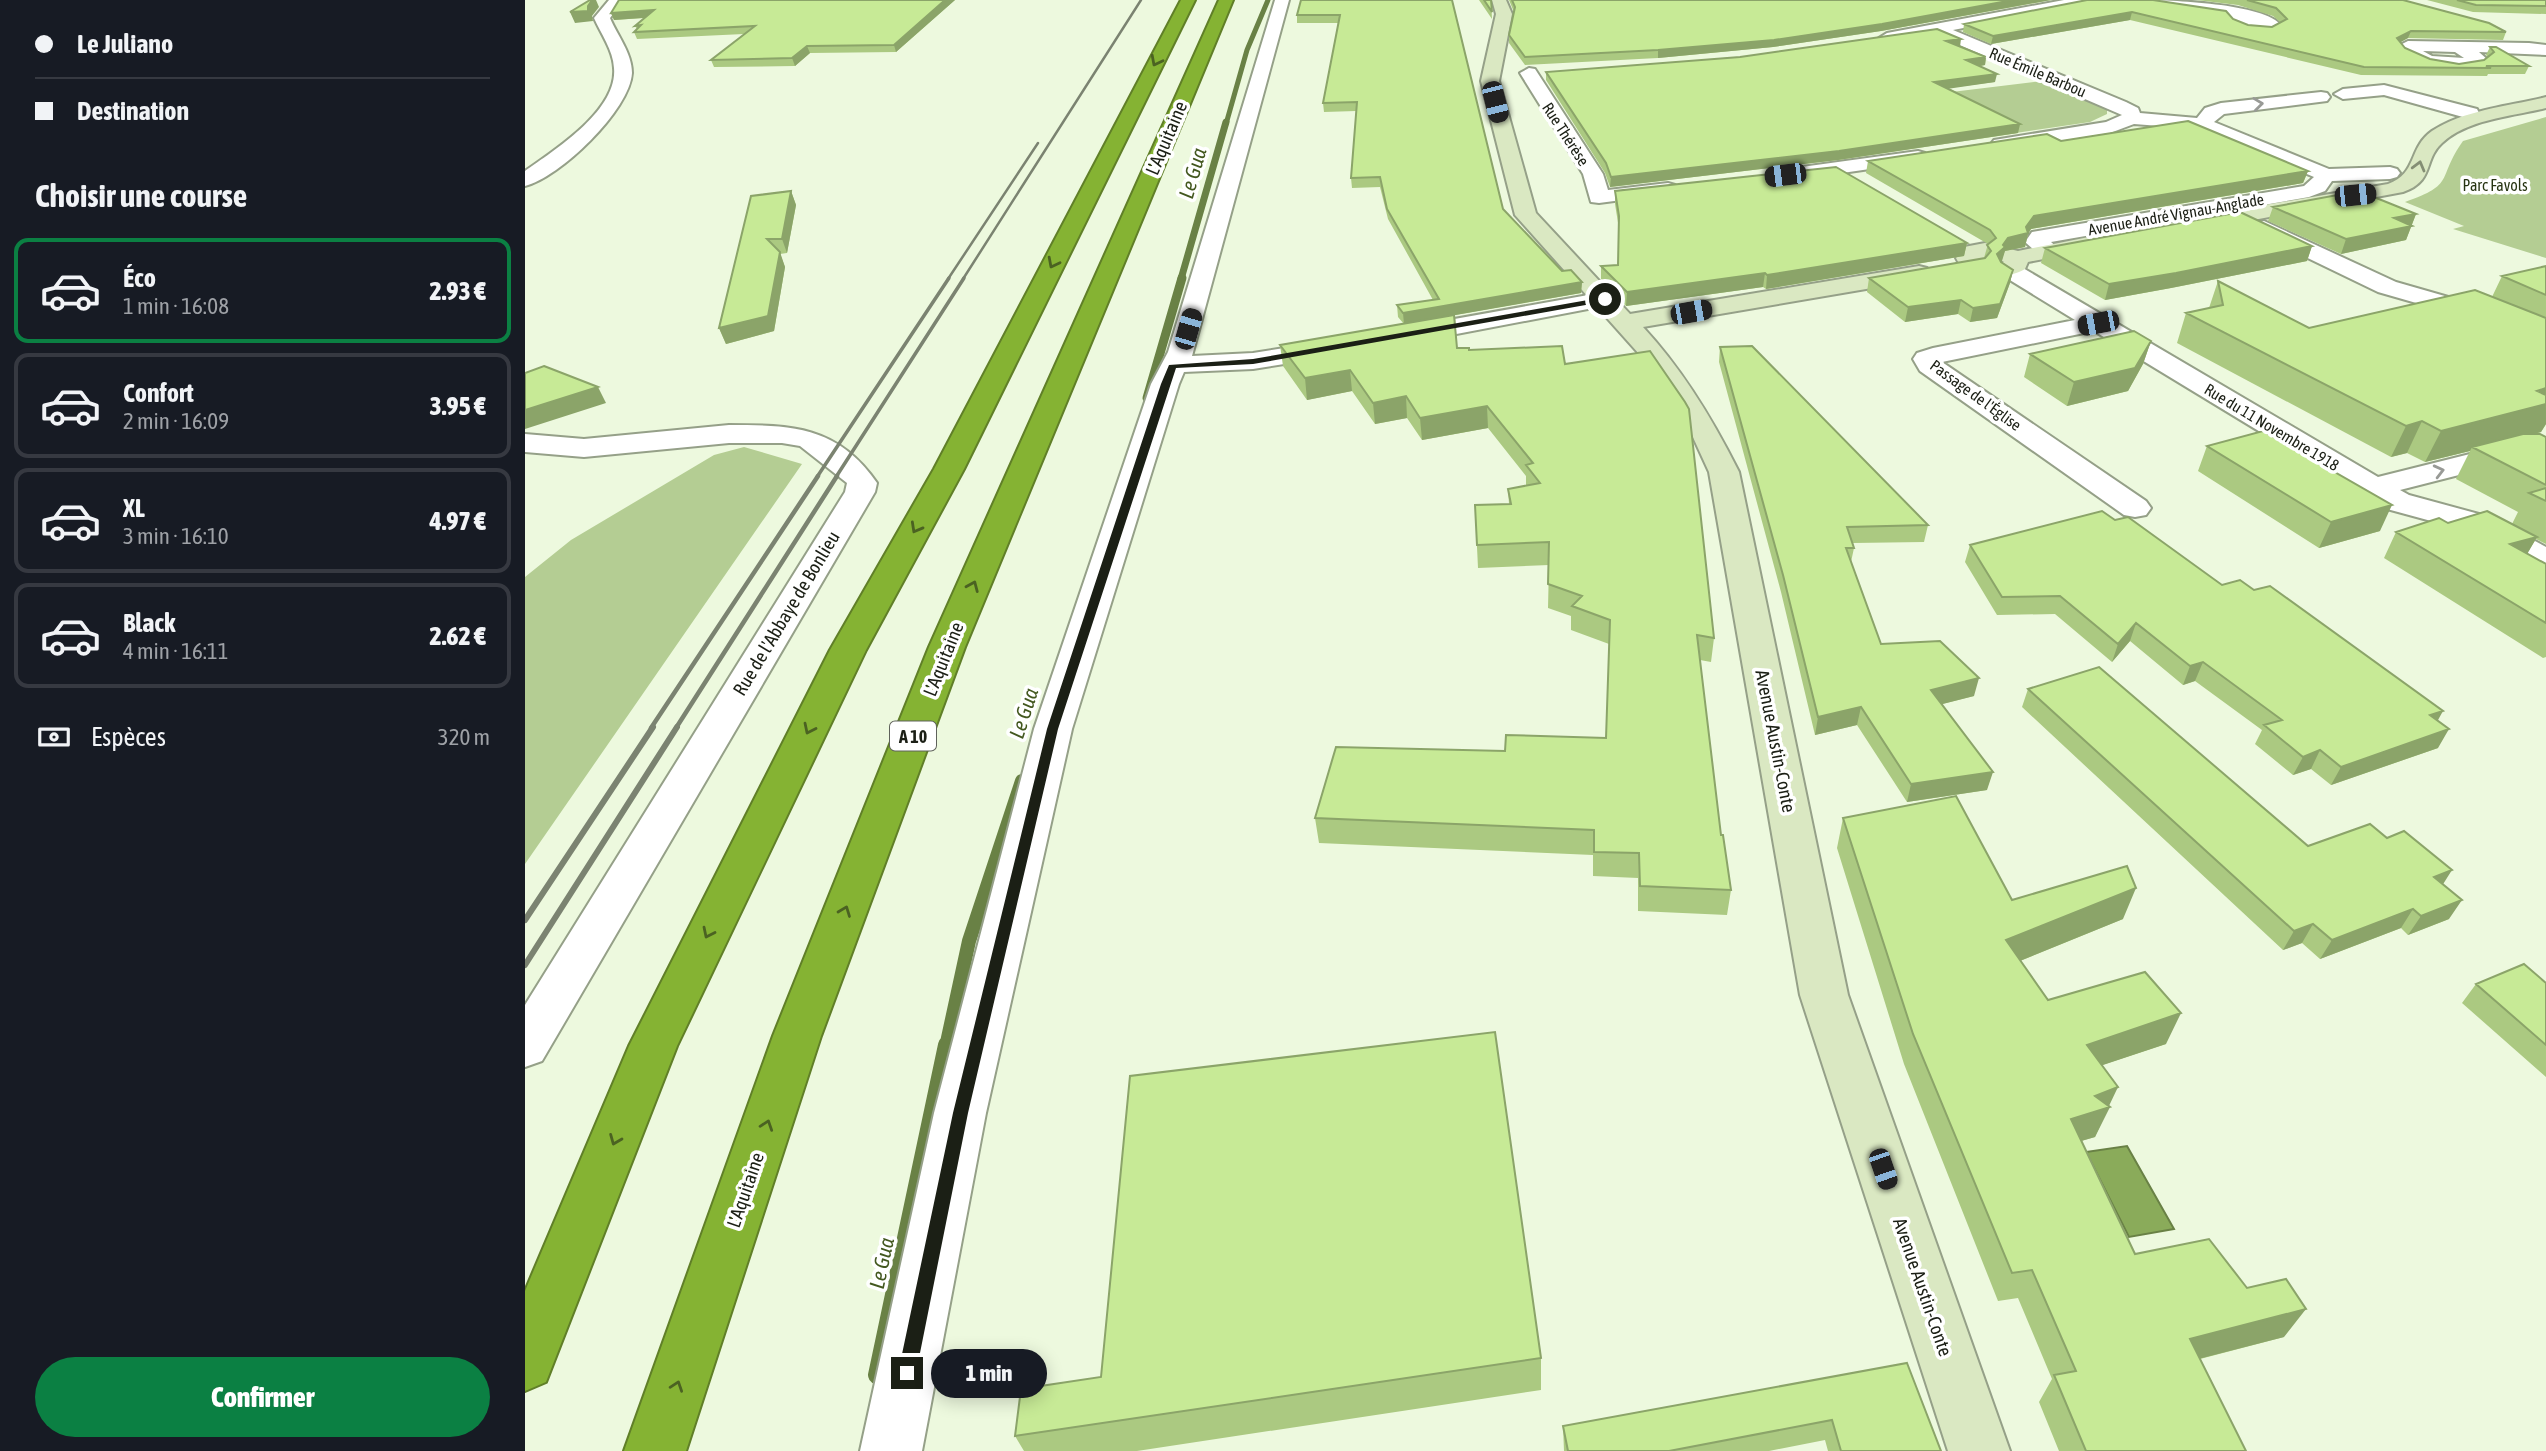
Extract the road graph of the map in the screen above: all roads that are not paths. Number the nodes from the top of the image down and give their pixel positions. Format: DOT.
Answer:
graph roads {
  1 [pos="617,0"];
  2 [pos="1188,0"];
  3 [pos="1226,0"];
  4 [pos="1282,0"];
  5 [pos="2088,0"];
  6 [pos="2147,0"];
  7 [pos="1502,7"];
  8 [pos="2235,15"];
  9 [pos="1939,30"];
  10 [pos="2522,33"];
  11 [pos="2546,39"];
  12 [pos="1866,41"];
  13 [pos="2459,47"];
  14 [pos="2546,50"];
  15 [pos="1549,72"];
  16 [pos="1506,75"];
  17 [pos="2343,94"];
  18 [pos="2546,95"];
  19 [pos="2321,97"];
  20 [pos="2546,102"];
  21 [pos="2470,113"];
  22 [pos="2132,118"];
  23 [pos="2202,124"];
  24 [pos="2416,131"];
  25 [pos="1981,147"];
  26 [pos="1942,153"];
  27 [pos="2399,153"];
  28 [pos="1838,169"];
  29 [pos="2391,173"];
  30 [pos="2326,175"];
  31 [pos="1772,177"];
  32 [pos="525,180"];
  33 [pos="1692,186"];
  34 [pos="1869,187"];
  35 [pos="2339,197"];
  36 [pos="2238,216"];
  37 [pos="2049,251"];
  38 [pos="2012,263"];
  39 [pos="2471,287"];
  40 [pos="2433,300"];
  41 [pos="1616,311"];
  42 [pos="2098,323"];
  43 [pos="1386,340"];
  44 [pos="2546,343"];
  45 [pos="1359,344"];
  46 [pos="1173,365"];
  47 [pos="525,443"];
  48 [pos="2546,454"];
  49 [pos="2373,488"];
  50 [pos="2136,508"];
  51 [pos="2546,560"];
  52 [pos="525,1047"];
  53 [pos="525,1362"];
  54 [pos="655,1451"];
  55 [pos="891,1451"];
  56 [pos="1979,1451"];
  1 -- 32 [label="street"];
  2 -- 53 [label="highway, one-way"];
  54 -- 3 [label="highway, L'Aquitaine / A 10, one-way"];
  4 -- 46 [label="street"];
  5 -- 9 [label="street"];
  6 -- 8 [label="street"];
  7 -- 16 [label="main road"];
  9 -- 12 [label="street"];
  9 -- 22 [label="street, Rue Émile Barbou"];
  10 -- 11 [label="street"];
  13 -- 14 [label="street"];
  15 -- 16 [label="street"];
  16 -- 33 [label="street, Rue Thérèse"];
  16 -- 41 [label="main road, Avenue Austin-Conte"];
  17 -- 21 [label="street"];
  18 -- 21 [label="main road"];
  23 -- 19 [label="street, one-way"];
  35 -- 20 [label="main road, Avenue André Vignau-Anglade, one-way"];
  21 -- 24 [label="main road"];
  22 -- 23 [label="street"];
  22 -- 25 [label="street"];
  23 -- 30 [label="street"];
  26 -- 28 [label="street"];
  27 -- 29 [label="main road"];
  28 -- 31 [label="street"];
  28 -- 34 [label="street"];
  29 -- 30 [label="street"];
  29 -- 35 [label="main road, Avenue André Vignau-Anglade"];
  30 -- 37 [label="street, Avenue André Vignau-Anglade"];
  35 -- 36 [label="main road, Avenue André Vignau-Anglade"];
  36 -- 37 [label="main road, Avenue André Vignau-Anglade"];
  36 -- 40 [label="street"];
  37 -- 38 [label="main road, Avenue André Vignau-Anglade"];
  38 -- 41 [label="main road, Avenue André Vignau-Anglade"];
  38 -- 42 [label="street, Rue du 11 Novembre 1918"];
  39 -- 40 [label="street"];
  40 -- 44 [label="street"];
  41 -- 43 [label="street"];
  41 -- 56 [label="main road, Avenue Austin-Conte"];
  42 -- 49 [label="street, Rue du 11 Novembre 1918"];
  42 -- 50 [label="street, Passage de l'Église"];
  45 -- 46 [label="street"];
  46 -- 55 [label="street"];
  47 -- 52 [label="street, Rue de l'Abbaye de Bonlieu"];
  49 -- 48 [label="street, one-way"];
  49 -- 51 [label="street, Rue du 11 Novembre 1918"];
}
